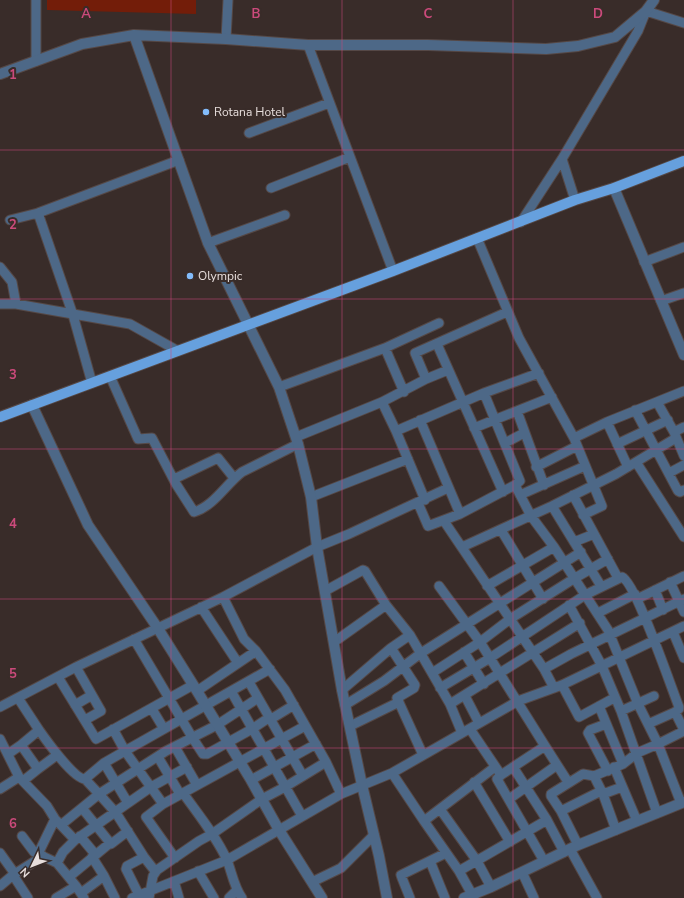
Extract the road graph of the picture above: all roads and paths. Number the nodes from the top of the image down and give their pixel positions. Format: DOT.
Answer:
graph roads {
  1 [pos="36,0"];
  2 [pos="228,0"];
  3 [pos="654,0"];
  4 [pos="646,11"];
  5 [pos="684,24"];
  6 [pos="134,35"];
  7 [pos="226,39"];
  8 [pos="308,45"];
  9 [pos="36,60"];
  10 [pos="0,74"];
  11 [pos="329,103"];
  12 [pos="249,134"];
  13 [pos="350,158"];
  14 [pos="562,159"];
  15 [pos="178,160"];
  16 [pos="684,161"];
  17 [pos="271,188"];
  18 [pos="614,188"];
  19 [pos="575,200"];
  20 [pos="38,213"];
  21 [pos="285,215"];
  22 [pos="10,220"];
  23 [pos="521,222"];
  24 [pos="477,238"];
  25 [pos="208,243"];
  26 [pos="684,247"];
  27 [pos="644,262"];
  28 [pos="0,267"];
  29 [pos="393,271"];
  30 [pos="684,293"];
  31 [pos="661,301"];
  32 [pos="0,304"];
  33 [pos="16,304"];
  34 [pos="507,312"];
  35 [pos="73,315"];
  36 [pos="439,323"];
  37 [pos="249,325"];
  38 [pos="409,338"];
  39 [pos="437,344"];
  40 [pos="385,348"];
  41 [pos="178,351"];
  42 [pos="415,353"];
  43 [pos="684,355"];
  44 [pos="448,370"];
  45 [pos="539,373"];
  46 [pos="110,376"];
  47 [pos="426,379"];
  48 [pos="92,383"];
  49 [pos="279,387"];
  50 [pos="684,391"];
  51 [pos="404,392"];
  52 [pos="484,393"];
  53 [pos="552,398"];
  54 [pos="382,402"];
  55 [pos="463,402"];
  56 [pos="658,402"];
  57 [pos="32,405"];
  58 [pos="635,410"];
  59 [pos="516,412"];
  60 [pos="0,417"];
  61 [pos="420,420"];
  62 [pos="495,420"];
  63 [pos="668,420"];
  64 [pos="607,422"];
  65 [pos="684,427"];
  66 [pos="474,428"];
  67 [pos="646,430"];
  68 [pos="396,431"];
  69 [pos="524,433"];
  70 [pos="675,435"];
  71 [pos="297,440"];
  72 [pos="575,442"];
  73 [pos="505,443"];
  74 [pos="617,444"];
  75 [pos="656,450"];
  76 [pos="684,456"];
  77 [pos="408,458"];
  78 [pos="632,465"];
  79 [pos="684,465"];
  80 [pos="585,466"];
  81 [pos="536,467"];
  82 [pos="669,474"];
  83 [pos="234,478"];
  84 [pos="174,480"];
  85 [pos="515,485"];
  86 [pos="544,485"];
  87 [pos="594,485"];
  88 [pos="448,488"];
  89 [pos="684,490"];
  90 [pos="503,492"];
  91 [pos="520,495"];
  92 [pos="573,495"];
  93 [pos="311,497"];
  94 [pos="422,501"];
  95 [pos="552,506"];
  96 [pos="460,514"];
  97 [pos="583,515"];
  98 [pos="531,516"];
  99 [pos="444,521"];
  100 [pos="501,530"];
  101 [pos="594,534"];
  102 [pos="684,537"];
  103 [pos="574,542"];
  104 [pos="317,547"];
  105 [pos="462,547"];
  106 [pos="554,548"];
  107 [pos="581,552"];
  108 [pos="608,560"];
  109 [pos="565,563"];
  110 [pos="523,566"];
  111 [pos="591,569"];
  112 [pos="684,576"];
  113 [pos="575,578"];
  114 [pos="618,578"];
  115 [pos="533,582"];
  116 [pos="670,582"];
  117 [pos="440,586"];
  118 [pos="487,586"];
  119 [pos="601,586"];
  120 [pos="655,590"];
  121 [pos="325,591"];
  122 [pos="585,595"];
  123 [pos="223,597"];
  124 [pos="636,597"];
  125 [pos="543,599"];
  126 [pos="681,601"];
  127 [pos="499,603"];
  128 [pos="569,605"];
  129 [pos="386,606"];
  130 [pos="201,608"];
  131 [pos="663,610"];
  132 [pos="684,612"];
  133 [pos="598,613"];
  134 [pos="645,618"];
  135 [pos="510,619"];
  136 [pos="580,623"];
  137 [pos="467,624"];
  138 [pos="684,626"];
  139 [pos="157,627"];
  140 [pos="673,632"];
  141 [pos="410,635"];
  142 [pos="610,635"];
  143 [pos="522,636"];
  144 [pos="134,639"];
  145 [pos="655,641"];
  146 [pos="334,642"];
  147 [pos="480,642"];
  148 [pos="591,644"];
  149 [pos="391,648"];
  150 [pos="256,651"];
  151 [pos="464,652"];
  152 [pos="532,652"];
  153 [pos="421,653"];
  154 [pos="620,657"];
  155 [pos="490,658"];
  156 [pos="684,658"];
  157 [pos="238,663"];
  158 [pos="403,666"];
  159 [pos="602,666"];
  160 [pos="76,667"];
  161 [pos="474,668"];
  162 [pos="544,669"];
  163 [pos="270,670"];
  164 [pos="432,674"];
  165 [pos="500,674"];
  166 [pos="58,677"];
  167 [pos="249,682"];
  168 [pos="484,684"];
  169 [pos="558,686"];
  170 [pos="195,688"];
  171 [pos="440,688"];
  172 [pos="342,690"];
  173 [pos="231,691"];
  174 [pos="92,695"];
  175 [pos="465,696"];
  176 [pos="654,696"];
  177 [pos="18,698"];
  178 [pos="258,698"];
  179 [pos="614,698"];
  180 [pos="169,699"];
  181 [pos="518,701"];
  182 [pos="399,702"];
  183 [pos="450,704"];
  184 [pos="638,704"];
  185 [pos="75,705"];
  186 [pos="206,705"];
  187 [pos="294,705"];
  188 [pos="345,705"];
  189 [pos="599,706"];
  190 [pos="0,707"];
  191 [pos="152,709"];
  192 [pos="241,710"];
  193 [pos="621,711"];
  194 [pos="675,712"];
  195 [pos="182,718"];
  196 [pos="270,718"];
  197 [pos="85,720"];
  198 [pos="479,723"];
  199 [pos="606,724"];
  200 [pos="648,724"];
  201 [pos="217,725"];
  202 [pos="305,726"];
  203 [pos="350,726"];
  204 [pos="113,729"];
  205 [pos="164,729"];
  206 [pos="252,729"];
  207 [pos="39,730"];
  208 [pos="684,730"];
  209 [pos="466,731"];
  210 [pos="192,738"];
  211 [pos="282,738"];
  212 [pos="0,739"];
  213 [pos="229,742"];
  214 [pos="316,744"];
  215 [pos="658,744"];
  216 [pos="21,745"];
  217 [pos="545,746"];
  218 [pos="175,747"];
  219 [pos="263,748"];
  220 [pos="125,750"];
  221 [pos="637,752"];
  222 [pos="8,754"];
  223 [pos="57,755"];
  224 [pos="423,755"];
  225 [pos="158,757"];
  226 [pos="292,757"];
  227 [pos="240,761"];
  228 [pos="326,762"];
  229 [pos="104,763"];
  230 [pos="623,764"];
  231 [pos="557,765"];
  232 [pos="513,766"];
  233 [pos="187,767"];
  234 [pos="274,767"];
  235 [pos="38,769"];
  236 [pos="611,769"];
  237 [pos="139,770"];
  238 [pos="498,771"];
  239 [pos="392,773"];
  240 [pos="303,776"];
  241 [pos="594,776"];
  242 [pos="170,777"];
  243 [pos="21,779"];
  244 [pos="85,779"];
  245 [pos="251,780"];
  246 [pos="474,782"];
  247 [pos="568,782"];
  248 [pos="117,783"];
  249 [pos="197,785"];
  250 [pos="362,785"];
  251 [pos="525,786"];
  252 [pos="151,787"];
  253 [pos="285,787"];
  254 [pos="622,787"];
  255 [pos="0,789"];
  256 [pos="602,792"];
  257 [pos="181,793"];
  258 [pos="99,794"];
  259 [pos="341,794"];
  260 [pos="262,799"];
  261 [pos="509,799"];
  262 [pos="682,802"];
  263 [pos="128,803"];
  264 [pos="163,804"];
  265 [pos="82,808"];
  266 [pos="440,809"];
  267 [pos="561,810"];
  268 [pos="116,813"];
  269 [pos="657,813"];
  270 [pos="302,816"];
  271 [pos="547,820"];
  272 [pos="424,821"];
  273 [pos="637,821"];
  274 [pos="58,822"];
  275 [pos="96,826"];
  276 [pos="279,830"];
  277 [pos="616,830"];
  278 [pos="128,831"];
  279 [pos="527,832"];
  280 [pos="212,834"];
  281 [pos="374,835"];
  282 [pos="22,836"];
  283 [pos="77,838"];
  284 [pos="510,842"];
  285 [pos="110,843"];
  286 [pos="571,849"];
  287 [pos="446,852"];
  288 [pos="0,854"];
  289 [pos="40,855"];
  290 [pos="94,855"];
  291 [pos="144,858"];
  292 [pos="175,858"];
  293 [pos="227,860"];
  294 [pos="477,861"];
  295 [pos="544,861"];
  296 [pos="430,862"];
  297 [pos="57,863"];
  298 [pos="155,871"];
  299 [pos="459,871"];
  300 [pos="198,872"];
  301 [pos="522,872"];
  302 [pos="14,874"];
  303 [pos="104,876"];
  304 [pos="69,877"];
  305 [pos="174,881"];
  306 [pos="312,882"];
  307 [pos="0,886"];
  308 [pos="492,886"];
  309 [pos="81,892"];
  310 [pos="150,894"];
  311 [pos="240,894"];
  312 [pos="135,897"];
  313 [pos="470,897"];
  314 [pos="28,898"];
  315 [pos="56,898"];
  316 [pos="115,898"];
  317 [pos="179,898"];
  318 [pos="214,898"];
  319 [pos="229,898"];
  320 [pos="321,898"];
  321 [pos="386,898"];
  322 [pos="410,898"];
  323 [pos="445,898"];
  324 [pos="534,898"];
  325 [pos="597,898"];
  1 -- 9 [label="street"];
  2 -- 7 [label="street"];
  3 -- 4 [label="street"];
  4 -- 5 [label="street"];
  4 -- 8 [label="street"];
  4 -- 14 [label="street"];
  6 -- 7 [label="street"];
  6 -- 9 [label="street"];
  6 -- 15 [label="street"];
  7 -- 8 [label="street"];
  8 -- 11 [label="street"];
  9 -- 10 [label="street"];
  11 -- 12 [label="street"];
  11 -- 13 [label="street"];
  13 -- 17 [label="street"];
  13 -- 29 [label="street"];
  14 -- 19 [label="street"];
  14 -- 23 [label="street"];
  15 -- 20 [label="street"];
  15 -- 25 [label="street"];
  16 -- 18 [label="main road"];
  18 -- 19 [label="main road"];
  18 -- 27 [label="street"];
  19 -- 23 [label="main road"];
  20 -- 22 [label="street"];
  20 -- 35 [label="street"];
  21 -- 25 [label="street"];
  23 -- 24 [label="main road"];
  24 -- 29 [label="main road"];
  24 -- 34 [label="street"];
  25 -- 37 [label="street"];
  26 -- 27 [label="street"];
  27 -- 31 [label="street"];
  28 -- 33 [label="street"];
  29 -- 37 [label="main road"];
  30 -- 31 [label="street"];
  31 -- 43 [label="street"];
  32 -- 33 [label="street"];
  33 -- 35 [label="street"];
  34 -- 39 [label="street"];
  34 -- 45 [label="street"];
  35 -- 41 [label="street"];
  35 -- 48 [label="street"];
  36 -- 38 [label="street"];
  37 -- 41 [label="main road"];
  37 -- 49 [label="street"];
  38 -- 40 [label="street"];
  38 -- 42 [label="street"];
  39 -- 42 [label="street"];
  39 -- 44 [label="street"];
  40 -- 49 [label="street"];
  40 -- 51 [label="street"];
  41 -- 46 [label="main road"];
  42 -- 47 [label="street"];
  44 -- 47 [label="street"];
  44 -- 55 [label="street"];
  45 -- 52 [label="street"];
  45 -- 53 [label="street"];
  46 -- 48 [label="main road"];
  46 -- 84 [label="street"];
  47 -- 51 [label="street"];
  48 -- 57 [label="main road"];
  49 -- 71 [label="street"];
  50 -- 56 [label="street"];
  51 -- 54 [label="street"];
  52 -- 55 [label="street"];
  52 -- 62 [label="street"];
  53 -- 59 [label="street"];
  53 -- 72 [label="street"];
  54 -- 68 [label="street"];
  54 -- 71 [label="street"];
  55 -- 61 [label="street"];
  55 -- 66 [label="street"];
  56 -- 58 [label="street"];
  56 -- 63 [label="street"];
  57 -- 60 [label="main road"];
  57 -- 139 [label="street"];
  58 -- 64 [label="street"];
  58 -- 67 [label="street"];
  59 -- 62 [label="street"];
  59 -- 69 [label="street"];
  61 -- 68 [label="street"];
  61 -- 88 [label="street"];
  62 -- 66 [label="street"];
  62 -- 73 [label="street"];
  63 -- 67 [label="street"];
  63 -- 70 [label="street"];
  64 -- 72 [label="street"];
  64 -- 74 [label="street"];
  65 -- 70 [label="street"];
  66 -- 90 [label="street"];
  67 -- 74 [label="street"];
  67 -- 75 [label="street"];
  68 -- 77 [label="street"];
  69 -- 73 [label="street"];
  69 -- 81 [label="street"];
  70 -- 75 [label="street"];
  70 -- 76 [label="street"];
  71 -- 83 [label="street"];
  71 -- 93 [label="street"];
  72 -- 80 [label="street"];
  72 -- 81 [label="street"];
  73 -- 85 [label="street"];
  74 -- 78 [label="street"];
  75 -- 78 [label="street"];
  75 -- 82 [label="street"];
  77 -- 93 [label="street"];
  77 -- 94 [label="street"];
  78 -- 87 [label="street"];
  78 -- 102 [label="street"];
  79 -- 82 [label="street"];
  80 -- 86 [label="street"];
  80 -- 87 [label="street"];
  81 -- 86 [label="street"];
  82 -- 89 [label="street"];
  83 -- 84 [label="street"];
  83 -- 84 [label="street"];
  85 -- 90 [label="street"];
  85 -- 91 [label="street"];
  86 -- 91 [label="street"];
  87 -- 92 [label="street"];
  87 -- 97 [label="street"];
  88 -- 94 [label="street"];
  88 -- 96 [label="street"];
  90 -- 96 [label="street"];
  91 -- 98 [label="street"];
  92 -- 95 [label="street"];
  92 -- 97 [label="street"];
  93 -- 104 [label="street"];
  94 -- 99 [label="street"];
  94 -- 104 [label="street"];
  95 -- 98 [label="street"];
  95 -- 103 [label="street"];
  96 -- 99 [label="street"];
  97 -- 101 [label="street"];
  98 -- 100 [label="street"];
  98 -- 106 [label="street"];
  99 -- 105 [label="street"];
  100 -- 105 [label="street"];
  100 -- 110 [label="street"];
  101 -- 103 [label="street"];
  101 -- 108 [label="street"];
  103 -- 107 [label="street"];
  104 -- 121 [label="street"];
  104 -- 123 [label="street"];
  105 -- 118 [label="street"];
  106 -- 109 [label="street"];
  106 -- 110 [label="street"];
  107 -- 109 [label="street"];
  107 -- 111 [label="street"];
  108 -- 111 [label="street"];
  108 -- 114 [label="street"];
  109 -- 113 [label="street"];
  109 -- 115 [label="street"];
  110 -- 115 [label="street"];
  110 -- 118 [label="street"];
  111 -- 113 [label="street"];
  111 -- 119 [label="street"];
  112 -- 116 [label="street"];
  113 -- 122 [label="street"];
  113 -- 125 [label="street"];
  114 -- 119 [label="street"];
  114 -- 124 [label="street"];
  115 -- 125 [label="street"];
  115 -- 127 [label="street"];
  116 -- 120 [label="street"];
  116 -- 126 [label="street"];
  117 -- 137 [label="street"];
  118 -- 127 [label="street"];
  119 -- 122 [label="street"];
  120 -- 124 [label="street"];
  120 -- 131 [label="street"];
  121 -- 129 [label="street"];
  121 -- 146 [label="street"];
  122 -- 128 [label="street"];
  122 -- 133 [label="street"];
  123 -- 130 [label="street"];
  123 -- 150 [label="street"];
  124 -- 133 [label="street"];
  124 -- 134 [label="street"];
  125 -- 135 [label="street"];
  126 -- 131 [label="street"];
  126 -- 132 [label="street"];
  127 -- 135 [label="street"];
  127 -- 137 [label="street"];
  128 -- 136 [label="street"];
  128 -- 143 [label="street"];
  129 -- 141 [label="street"];
  129 -- 146 [label="street"];
  130 -- 139 [label="street"];
  130 -- 157 [label="street"];
  131 -- 134 [label="street"];
  133 -- 142 [label="street"];
  134 -- 142 [label="street"];
  134 -- 145 [label="street"];
  135 -- 143 [label="street"];
  135 -- 147 [label="street"];
  136 -- 148 [label="street"];
  136 -- 152 [label="street"];
  137 -- 147 [label="street"];
  137 -- 153 [label="street"];
  138 -- 140 [label="street"];
  139 -- 144 [label="street"];
  139 -- 170 [label="street"];
  140 -- 145 [label="street"];
  140 -- 156 [label="street"];
  141 -- 149 [label="street"];
  141 -- 153 [label="street"];
  142 -- 148 [label="street"];
  142 -- 154 [label="street"];
  143 -- 152 [label="street"];
  143 -- 155 [label="street"];
  144 -- 160 [label="street"];
  144 -- 180 [label="street"];
  145 -- 154 [label="street"];
  145 -- 194 [label="street"];
  146 -- 172 [label="street"];
  147 -- 151 [label="street"];
  147 -- 155 [label="street"];
  148 -- 159 [label="street"];
  148 -- 162 [label="street"];
  149 -- 158 [label="street"];
  149 -- 172 [label="street"];
  150 -- 157 [label="street"];
  150 -- 163 [label="street"];
  151 -- 161 [label="street"];
  151 -- 164 [label="street"];
  152 -- 162 [label="street"];
  152 -- 165 [label="street"];
  153 -- 158 [label="street"];
  153 -- 164 [label="street"];
  154 -- 159 [label="street"];
  154 -- 184 [label="street"];
  155 -- 161 [label="street"];
  155 -- 165 [label="street"];
  157 -- 170 [label="street"];
  158 -- 182 [label="street"];
  158 -- 188 [label="street"];
  159 -- 169 [label="street"];
  159 -- 179 [label="street"];
  160 -- 166 [label="street"];
  160 -- 174 [label="street"];
  161 -- 168 [label="street"];
  161 -- 171 [label="street"];
  162 -- 169 [label="street"];
  163 -- 167 [label="street"];
  163 -- 187 [label="street"];
  164 -- 171 [label="street"];
  165 -- 168 [label="street"];
  165 -- 181 [label="street"];
  166 -- 177 [label="street"];
  166 -- 185 [label="street"];
  167 -- 173 [label="street"];
  167 -- 178 [label="street"];
  168 -- 175 [label="street"];
  169 -- 181 [label="street"];
  169 -- 189 [label="street"];
  170 -- 180 [label="street"];
  170 -- 186 [label="street"];
  171 -- 183 [label="street"];
  172 -- 188 [label="street"];
  173 -- 186 [label="street"];
  173 -- 192 [label="street"];
  174 -- 185 [label="street"];
  174 -- 197 [label="street"];
  175 -- 183 [label="street"];
  175 -- 198 [label="street"];
  176 -- 184 [label="street"];
  177 -- 190 [label="street"];
  177 -- 207 [label="street"];
  178 -- 192 [label="street"];
  178 -- 196 [label="street"];
  179 -- 189 [label="street"];
  179 -- 193 [label="street"];
  180 -- 191 [label="street"];
  180 -- 195 [label="street"];
  181 -- 198 [label="street"];
  181 -- 217 [label="street"];
  182 -- 203 [label="street"];
  182 -- 224 [label="street"];
  183 -- 209 [label="street"];
  184 -- 193 [label="street"];
  184 -- 200 [label="street"];
  185 -- 197 [label="street"];
  186 -- 195 [label="street"];
  186 -- 201 [label="street"];
  187 -- 196 [label="street"];
  187 -- 202 [label="street"];
  188 -- 203 [label="street"];
  189 -- 199 [label="street"];
  191 -- 204 [label="street"];
  191 -- 205 [label="street"];
  192 -- 201 [label="street"];
  192 -- 206 [label="street"];
  193 -- 221 [label="street"];
  194 -- 200 [label="street"];
  194 -- 208 [label="street"];
  195 -- 205 [label="street"];
  195 -- 210 [label="street"];
  196 -- 206 [label="street"];
  196 -- 211 [label="street"];
  197 -- 204 [label="street"];
  198 -- 209 [label="street"];
  199 -- 230 [label="street"];
  199 -- 236 [label="street"];
  200 -- 215 [label="street"];
  201 -- 210 [label="street"];
  201 -- 213 [label="street"];
  202 -- 211 [label="street"];
  202 -- 214 [label="street"];
  203 -- 250 [label="street"];
  204 -- 220 [label="street"];
  205 -- 220 [label="street"];
  206 -- 213 [label="street"];
  206 -- 219 [label="street"];
  207 -- 216 [label="street"];
  207 -- 223 [label="street"];
  208 -- 215 [label="street"];
  209 -- 224 [label="street"];
  209 -- 238 [label="street"];
  210 -- 213 [label="street"];
  210 -- 218 [label="street"];
  211 -- 219 [label="street"];
  211 -- 226 [label="street"];
  212 -- 222 [label="street"];
  213 -- 227 [label="street"];
  214 -- 226 [label="street"];
  214 -- 228 [label="street"];
  215 -- 221 [label="street"];
  215 -- 262 [label="street"];
  216 -- 222 [label="street"];
  216 -- 235 [label="street"];
  217 -- 231 [label="street"];
  217 -- 232 [label="street"];
  218 -- 225 [label="street"];
  218 -- 233 [label="street"];
  219 -- 227 [label="street"];
  219 -- 234 [label="street"];
  220 -- 229 [label="street"];
  220 -- 237 [label="street"];
  221 -- 230 [label="street"];
  221 -- 269 [label="street"];
  222 -- 243 [label="street"];
  223 -- 235 [label="street"];
  223 -- 244 [label="street"];
  224 -- 239 [label="street"];
  225 -- 237 [label="street"];
  225 -- 242 [label="street"];
  226 -- 234 [label="street"];
  226 -- 240 [label="street"];
  227 -- 245 [label="street"];
  227 -- 249 [label="street"];
  228 -- 240 [label="street"];
  228 -- 259 [label="street"];
  229 -- 244 [label="street"];
  229 -- 248 [label="street"];
  230 -- 236 [label="street"];
  231 -- 247 [label="street"];
  231 -- 251 [label="street"];
  232 -- 238 [label="street"];
  232 -- 251 [label="street"];
  233 -- 242 [label="street"];
  233 -- 249 [label="street"];
  234 -- 245 [label="street"];
  234 -- 253 [label="street"];
  235 -- 243 [label="street"];
  236 -- 241 [label="street"];
  236 -- 254 [label="street"];
  237 -- 248 [label="street"];
  237 -- 252 [label="street"];
  238 -- 246 [label="street"];
  238 -- 261 [label="street"];
  239 -- 250 [label="street"];
  239 -- 272 [label="street"];
  240 -- 253 [label="street"];
  241 -- 247 [label="street"];
  241 -- 256 [label="street"];
  242 -- 252 [label="street"];
  242 -- 257 [label="street"];
  243 -- 255 [label="street"];
  243 -- 274 [label="street"];
  244 -- 258 [label="street"];
  245 -- 260 [label="street"];
  246 -- 266 [label="street"];
  246 -- 284 [label="street"];
  247 -- 267 [label="street"];
  248 -- 258 [label="street"];
  248 -- 263 [label="street"];
  249 -- 257 [label="street"];
  250 -- 259 [label="street"];
  250 -- 281 [label="street"];
  251 -- 261 [label="street"];
  251 -- 271 [label="street"];
  252 -- 263 [label="street"];
  252 -- 264 [label="street"];
  253 -- 260 [label="street"];
  253 -- 270 [label="street"];
  254 -- 256 [label="street"];
  254 -- 273 [label="street"];
  256 -- 267 [label="street"];
  256 -- 277 [label="street"];
  257 -- 264 [label="street"];
  257 -- 280 [label="street"];
  258 -- 265 [label="street"];
  258 -- 268 [label="street"];
  259 -- 270 [label="street"];
  260 -- 276 [label="street"];
  260 -- 280 [label="street"];
  261 -- 279 [label="street"];
  262 -- 269 [label="street"];
  263 -- 268 [label="street"];
  264 -- 292 [label="street"];
  265 -- 274 [label="street"];
  265 -- 275 [label="street"];
  266 -- 272 [label="street"];
  266 -- 294 [label="street"];
  267 -- 286 [label="street"];
  268 -- 275 [label="street"];
  268 -- 278 [label="street"];
  269 -- 273 [label="street"];
  270 -- 276 [label="street"];
  271 -- 279 [label="street"];
  271 -- 286 [label="street"];
  272 -- 287 [label="street"];
  273 -- 277 [label="street"];
  274 -- 283 [label="street"];
  274 -- 289 [label="street"];
  275 -- 283 [label="street"];
  275 -- 285 [label="street"];
  276 -- 293 [label="street"];
  276 -- 306 [label="street"];
  277 -- 286 [label="street"];
  278 -- 285 [label="street"];
  278 -- 291 [label="street"];
  279 -- 284 [label="street"];
  279 -- 295 [label="street"];
  280 -- 292 [label="street"];
  280 -- 293 [label="street"];
  281 -- 306 [label="street"];
  281 -- 321 [label="street"];
  282 -- 289 [label="street"];
  283 -- 290 [label="street"];
  283 -- 297 [label="street"];
  284 -- 294 [label="street"];
  285 -- 290 [label="street"];
  286 -- 295 [label="street"];
  286 -- 325 [label="street"];
  287 -- 296 [label="street"];
  287 -- 299 [label="street"];
  288 -- 302 [label="street"];
  289 -- 297 [label="street"];
  289 -- 302 [label="street"];
  290 -- 303 [label="street"];
  290 -- 304 [label="street"];
  291 -- 298 [label="street"];
  291 -- 312 [label="street"];
  292 -- 298 [label="street"];
  293 -- 300 [label="street"];
  293 -- 311 [label="street"];
  294 -- 299 [label="street"];
  294 -- 308 [label="street"];
  295 -- 301 [label="street"];
  296 -- 322 [label="street"];
  296 -- 323 [label="street"];
  297 -- 304 [label="street"];
  298 -- 310 [label="street"];
  299 -- 313 [label="street"];
  300 -- 305 [label="street"];
  300 -- 318 [label="street"];
  301 -- 308 [label="street"];
  301 -- 324 [label="street"];
  302 -- 307 [label="street"];
  302 -- 314 [label="street"];
  303 -- 309 [label="street"];
  303 -- 316 [label="street"];
  304 -- 309 [label="street"];
  305 -- 310 [label="street"];
  305 -- 317 [label="street"];
  306 -- 320 [label="street"];
  308 -- 313 [label="street"];
  309 -- 315 [label="street"];
  310 -- 312 [label="street"];
  311 -- 319 [label="street"];
}
